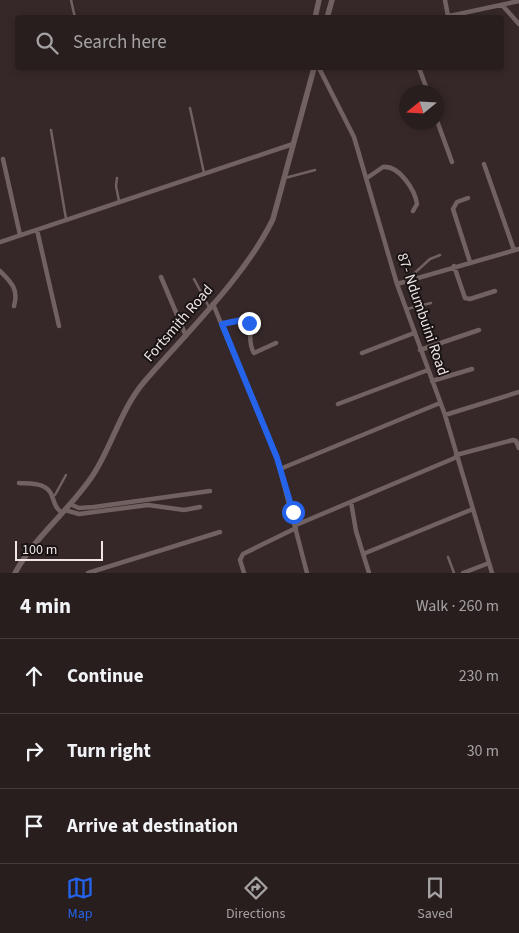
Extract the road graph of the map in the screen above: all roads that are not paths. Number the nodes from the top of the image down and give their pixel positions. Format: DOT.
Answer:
graph roads {
  1 [pos="71,0"];
  2 [pos="319,0"];
  3 [pos="332,0"];
  4 [pos="445,0"];
  5 [pos="519,1"];
  6 [pos="502,5"];
  7 [pos="74,15"];
  8 [pos="316,15"];
  9 [pos="328,15"];
  10 [pos="448,15"];
  11 [pos="453,15"];
  12 [pos="519,24"];
  13 [pos="313,70"];
  14 [pos="315,70"];
  15 [pos="420,70"];
  16 [pos="425,85"];
  17 [pos="190,108"];
  18 [pos="51,130"];
  19 [pos="440,130"];
  20 [pos="293,144"];
  21 [pos="3,158"];
  22 [pos="452,162"];
  23 [pos="484,164"];
  24 [pos="315,170"];
  25 [pos="204,173"];
  26 [pos="117,178"];
  27 [pos="284,178"];
  28 [pos="367,178"];
  29 [pos="468,198"];
  30 [pos="119,201"];
  31 [pos="413,212"];
  32 [pos="66,220"];
  33 [pos="37,230"];
  34 [pos="20,235"];
  35 [pos="0,242"];
  36 [pos="517,250"];
  37 [pos="440,255"];
  38 [pos="470,262"];
  39 [pos="454,266"];
  40 [pos="0,271"];
  41 [pos="161,278"];
  42 [pos="194,279"];
  43 [pos="406,280"];
  44 [pos="397,284"];
  45 [pos="495,291"];
  46 [pos="431,303"];
  47 [pos="14,306"];
  48 [pos="211,306"];
  49 [pos="406,310"];
  50 [pos="222,324"];
  51 [pos="58,326"];
  52 [pos="479,330"];
  53 [pos="414,333"];
  54 [pos="186,336"];
  55 [pos="276,343"];
  56 [pos="420,350"];
  57 [pos="362,353"];
  58 [pos="472,369"];
  59 [pos="428,370"];
  60 [pos="432,381"];
  61 [pos="519,392"];
  62 [pos="338,404"];
  63 [pos="440,404"];
  64 [pos="445,415"];
  65 [pos="519,447"];
  66 [pos="457,456"];
  67 [pos="280,469"];
  68 [pos="66,475"];
  69 [pos="19,483"];
  70 [pos="210,491"];
  71 [pos="52,496"];
  72 [pos="351,502"];
  73 [pos="200,507"];
  74 [pos="66,509"];
  75 [pos="473,509"];
  76 [pos="296,526"];
  77 [pos="220,532"];
  78 [pos="363,554"];
  79 [pos="448,557"];
  80 [pos="489,563"];
  81 [pos="16,573"];
  82 [pos="88,573"];
  83 [pos="244,573"];
  84 [pos="307,573"];
  85 [pos="369,573"];
  86 [pos="454,573"];
  87 [pos="463,573"];
  88 [pos="492,573"];
  1 -- 7 [label="lane"];
  2 -- 8 [label="street"];
  3 -- 9 [label="street"];
  4 -- 10 [label="street"];
  5 -- 6 [label="street"];
  6 -- 11 [label="street"];
  6 -- 12 [label="street"];
  13 -- 20 [label="street, Fortsmith Road"];
  14 -- 28 [label="street, 87- Ndumbuini Road"];
  15 -- 16 [label="street"];
  17 -- 25 [label="lane"];
  18 -- 32 [label="lane"];
  19 -- 22 [label="street"];
  20 -- 25 [label="street"];
  20 -- 27 [label="street, Fortsmith Road"];
  21 -- 34 [label="street"];
  23 -- 36 [label="street"];
  24 -- 27 [label="lane"];
  25 -- 30 [label="street"];
  26 -- 30 [label="lane"];
  27 -- 48 [label="street, Fortsmith Road"];
  28 -- 31 [label="street"];
  28 -- 44 [label="street, 87- Ndumbuini Road"];
  29 -- 38 [label="street"];
  30 -- 32 [label="street"];
  32 -- 33 [label="street"];
  33 -- 34 [label="street"];
  33 -- 51 [label="street"];
  34 -- 35 [label="street"];
  36 -- 38 [label="street"];
  37 -- 43 [label="lane"];
  38 -- 39 [label="street"];
  39 -- 43 [label="street"];
  39 -- 45 [label="street"];
  40 -- 47 [label="street"];
  41 -- 54 [label="street"];
  42 -- 48 [label="lane"];
  43 -- 44 [label="street"];
  44 -- 49 [label="street, 87- Ndumbuini Road"];
  46 -- 49 [label="lane"];
  48 -- 50 [label="street"];
  48 -- 54 [label="street, Fortsmith Road"];
  49 -- 53 [label="street, 87- Ndumbuini Road"];
  50 -- 55 [label="street"];
  50 -- 67 [label="street"];
  52 -- 56 [label="street"];
  53 -- 56 [label="street, 87- Ndumbuini Road"];
  53 -- 57 [label="street"];
  54 -- 74 [label="street, Fortsmith Road"];
  56 -- 59 [label="street, 87- Ndumbuini Road"];
  58 -- 60 [label="street"];
  59 -- 60 [label="street, 87- Ndumbuini Road"];
  59 -- 62 [label="street"];
  60 -- 63 [label="street, 87- Ndumbuini Road"];
  61 -- 64 [label="street"];
  63 -- 64 [label="street, 87- Ndumbuini Road"];
  63 -- 67 [label="street"];
  64 -- 66 [label="street, 87- Ndumbuini Road"];
  65 -- 66 [label="street"];
  66 -- 72 [label="street"];
  66 -- 75 [label="street, 87- Ndumbuini Road"];
  67 -- 76 [label="street"];
  68 -- 71 [label="lane"];
  69 -- 71 [label="street"];
  70 -- 74 [label="street"];
  71 -- 74 [label="street"];
  72 -- 76 [label="street"];
  72 -- 78 [label="street"];
  73 -- 74 [label="street"];
  74 -- 81 [label="street, Fortsmith Road"];
  75 -- 78 [label="street"];
  75 -- 80 [label="street, 87- Ndumbuini Road"];
  76 -- 83 [label="street"];
  76 -- 84 [label="street"];
  77 -- 82 [label="street"];
  78 -- 85 [label="street"];
  79 -- 86 [label="lane"];
  80 -- 87 [label="street"];
  80 -- 88 [label="street, 87- Ndumbuini Road"];
}
